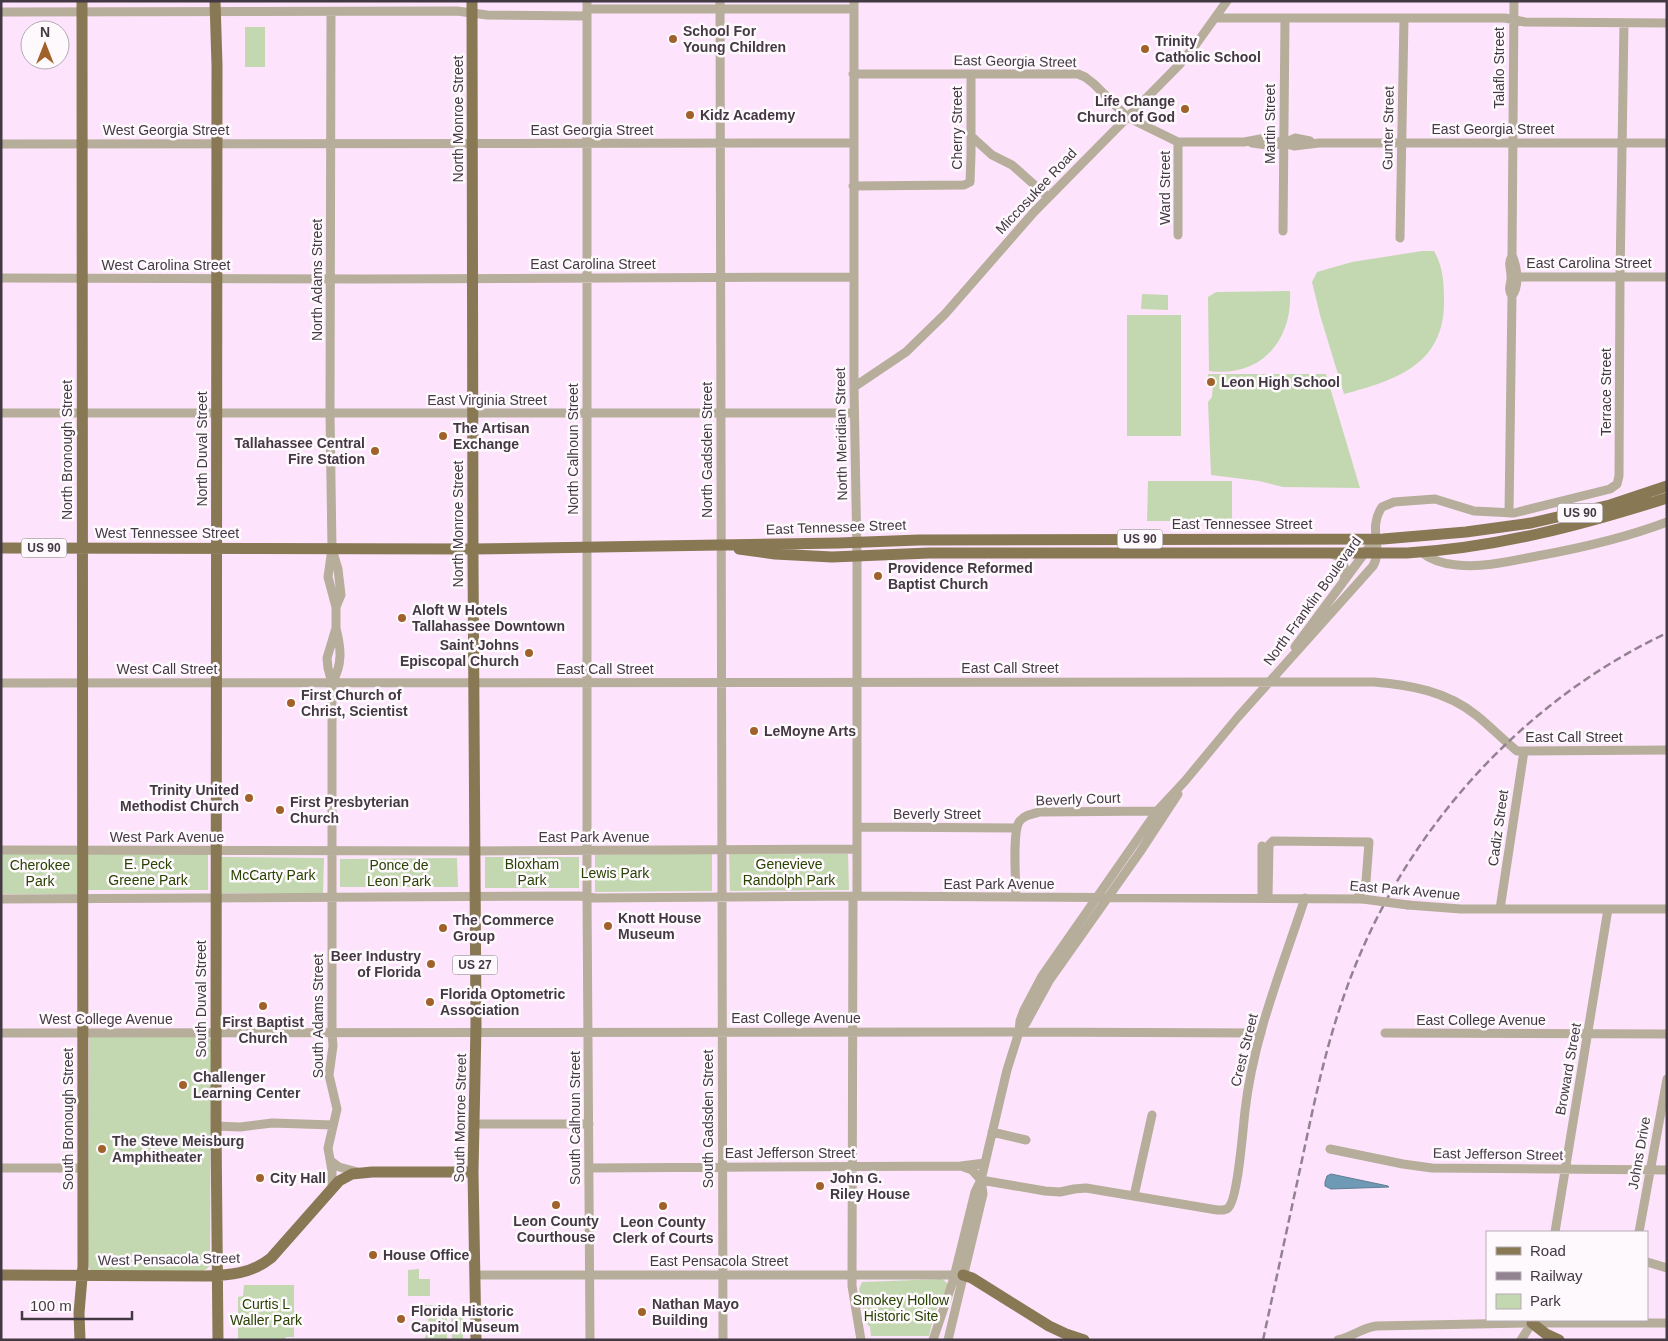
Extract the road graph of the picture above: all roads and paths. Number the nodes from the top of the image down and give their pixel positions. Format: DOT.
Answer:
graph roads {
  1 [pos="1227,1"];
  2 [pos="1514,1"];
  3 [pos="720,5"];
  4 [pos="854,5"];
  5 [pos="82,6"];
  6 [pos="215,7"];
  7 [pos="472,7"];
  8 [pos="586,9"];
  9 [pos="1,12"];
  10 [pos="331,12"];
  11 [pos="1216,18"];
  12 [pos="1285,18"];
  13 [pos="1404,18"];
  14 [pos="1514,20"];
  15 [pos="1624,23"];
  16 [pos="1667,23"];
  17 [pos="854,74"];
  18 [pos="971,74"];
  19 [pos="1127,117"];
  20 [pos="971,136"];
  21 [pos="1178,142"];
  22 [pos="1284,142"];
  23 [pos="720,143"];
  24 [pos="853,143"];
  25 [pos="1402,143"];
  26 [pos="1513,143"];
  27 [pos="1622,143"];
  28 [pos="1667,143"];
  29 [pos="1,144"];
  30 [pos="83,144"];
  31 [pos="217,144"];
  32 [pos="331,144"];
  33 [pos="472,144"];
  34 [pos="587,144"];
  35 [pos="854,186"];
  36 [pos="1048,197"];
  37 [pos="1283,231"];
  38 [pos="1178,235"];
  39 [pos="1400,238"];
  40 [pos="854,277"];
  41 [pos="1514,277"];
  42 [pos="1620,277"];
  43 [pos="1667,277"];
  44 [pos="1,278"];
  45 [pos="82,278"];
  46 [pos="217,278"];
  47 [pos="587,278"];
  48 [pos="720,278"];
  49 [pos="331,279"];
  50 [pos="473,279"];
  51 [pos="854,387"];
  52 [pos="1,413"];
  53 [pos="82,413"];
  54 [pos="217,413"];
  55 [pos="330,413"];
  56 [pos="720,413"];
  57 [pos="854,413"];
  58 [pos="474,414"];
  59 [pos="587,414"];
  60 [pos="1667,486"];
  61 [pos="1667,498"];
  62 [pos="1509,514"];
  63 [pos="1667,522"];
  64 [pos="1129,539"];
  65 [pos="1375,539"];
  66 [pos="974,540"];
  67 [pos="857,542"];
  68 [pos="721,544"];
  69 [pos="587,547"];
  70 [pos="1,548"];
  71 [pos="82,548"];
  72 [pos="218,548"];
  73 [pos="332,549"];
  74 [pos="472,549"];
  75 [pos="1421,552"];
  76 [pos="974,553"];
  77 [pos="1128,553"];
  78 [pos="1330,553"];
  79 [pos="1364,553"];
  80 [pos="1377,553"];
  81 [pos="857,556"];
  82 [pos="1344,580"];
  83 [pos="332,682"];
  84 [pos="473,682"];
  85 [pos="587,682"];
  86 [pos="721,682"];
  87 [pos="857,682"];
  88 [pos="1,683"];
  89 [pos="82,683"];
  90 [pos="217,683"];
  91 [pos="1270,683"];
  92 [pos="1667,750"];
  93 [pos="1524,751"];
  94 [pos="1185,781"];
  95 [pos="1157,811"];
  96 [pos="857,827"];
  97 [pos="1017,828"];
  98 [pos="1262,846"];
  99 [pos="857,849"];
  100 [pos="1,850"];
  101 [pos="83,850"];
  102 [pos="587,850"];
  103 [pos="721,850"];
  104 [pos="217,851"];
  105 [pos="332,851"];
  106 [pos="474,852"];
  107 [pos="587,896"];
  108 [pos="855,896"];
  109 [pos="475,897"];
  110 [pos="216,898"];
  111 [pos="332,898"];
  112 [pos="721,898"];
  113 [pos="1016,898"];
  114 [pos="1095,898"];
  115 [pos="1108,898"];
  116 [pos="1265,898"];
  117 [pos="1305,898"];
  118 [pos="1,899"];
  119 [pos="83,899"];
  120 [pos="1360,899"];
  121 [pos="1500,909"];
  122 [pos="1608,910"];
  123 [pos="1667,910"];
  124 [pos="721,1032"];
  125 [pos="852,1032"];
  126 [pos="1019,1032"];
  127 [pos="83,1033"];
  128 [pos="216,1033"];
  129 [pos="332,1033"];
  130 [pos="476,1033"];
  131 [pos="588,1033"];
  132 [pos="1261,1033"];
  133 [pos="1385,1033"];
  134 [pos="1,1034"];
  135 [pos="1588,1034"];
  136 [pos="1667,1034"];
  137 [pos="1667,1079"];
  138 [pos="1152,1115"];
  139 [pos="474,1124"];
  140 [pos="589,1124"];
  141 [pos="333,1125"];
  142 [pos="216,1126"];
  143 [pos="992,1132"];
  144 [pos="1026,1140"];
  145 [pos="1330,1149"];
  146 [pos="331,1161"];
  147 [pos="985,1164"];
  148 [pos="960,1166"];
  149 [pos="722,1167"];
  150 [pos="852,1167"];
  151 [pos="1,1168"];
  152 [pos="83,1168"];
  153 [pos="589,1168"];
  154 [pos="1565,1169"];
  155 [pos="1650,1169"];
  156 [pos="1667,1170"];
  157 [pos="361,1172"];
  158 [pos="474,1172"];
  159 [pos="981,1180"];
  160 [pos="332,1188"];
  161 [pos="1134,1196"];
  162 [pos="1555,1231"];
  163 [pos="1639,1231"];
  164 [pos="1648,1262"];
  165 [pos="1667,1268"];
  166 [pos="475,1274"];
  167 [pos="82,1275"];
  168 [pos="217,1275"];
  169 [pos="590,1275"];
  170 [pos="722,1275"];
  171 [pos="852,1275"];
  172 [pos="959,1275"];
  173 [pos="1,1276"];
  174 [pos="1533,1321"];
  175 [pos="1667,1323"];
  176 [pos="80,1340"];
  177 [pos="218,1340"];
  178 [pos="476,1340"];
  179 [pos="590,1340"];
  180 [pos="723,1340"];
  181 [pos="861,1340"];
  182 [pos="933,1340"];
  183 [pos="948,1340"];
  184 [pos="1084,1340"];
  185 [pos="1338,1340"];
  186 [pos="1521,1340"];
  187 [pos="1559,1340"];
  1 -- 11 [label="street, Miccosukee Road"];
  2 -- 14 [label="street, Talaflo Street"];
  3 -- 4 [label="street"];
  3 -- 8 [label="street"];
  3 -- 23 [label="street, North Gadsden Street"];
  4 -- 17 [label="street, North Meridian Street"];
  5 -- 6 [label="street"];
  5 -- 9 [label="street"];
  5 -- 30 [label="main road, North Bronough Street"];
  6 -- 10 [label="street"];
  6 -- 31 [label="main road, North Duval Street"];
  7 -- 8 [label="street"];
  7 -- 10 [label="street"];
  7 -- 33 [label="main road, North Monroe Street / US 27"];
  8 -- 34 [label="street, North Calhoun Street"];
  10 -- 32 [label="street, North Adams Street"];
  11 -- 12 [label="street"];
  11 -- 19 [label="street, Miccosukee Road"];
  12 -- 13 [label="street"];
  12 -- 22 [label="street, Martin Street"];
  13 -- 14 [label="street"];
  13 -- 25 [label="street, Gunter Street"];
  14 -- 15 [label="street"];
  14 -- 26 [label="street, Talaflo Street"];
  15 -- 16 [label="street"];
  15 -- 27 [label="street, Terrace Street"];
  17 -- 18 [label="street, East Georgia Street"];
  17 -- 24 [label="street, North Meridian Street"];
  18 -- 19 [label="street, East Georgia Street"];
  18 -- 20 [label="street, Cherry Street"];
  19 -- 21 [label="street, East Georgia Street"];
  19 -- 36 [label="street, Miccosukee Road"];
  20 -- 35 [label="street, Cherry Street"];
  20 -- 36 [label="street"];
  21 -- 22 [label="street, East Georgia Street"];
  21 -- 38 [label="street, Ward Street"];
  22 -- 25 [label="street, East Georgia Street"];
  22 -- 37 [label="street, Martin Street"];
  23 -- 24 [label="street, East Georgia Street"];
  23 -- 34 [label="street, East Georgia Street"];
  23 -- 48 [label="street, North Gadsden Street"];
  24 -- 35 [label="street, North Meridian Street"];
  25 -- 26 [label="street, East Georgia Street"];
  25 -- 39 [label="street, Gunter Street"];
  26 -- 27 [label="street, East Georgia Street"];
  26 -- 41 [label="street, Talaflo Street"];
  27 -- 28 [label="street, East Georgia Street"];
  27 -- 42 [label="street, Terrace Street"];
  29 -- 30 [label="street, West Georgia Street"];
  30 -- 31 [label="street, West Georgia Street"];
  30 -- 45 [label="main road, North Bronough Street"];
  31 -- 32 [label="street, West Georgia Street"];
  31 -- 46 [label="main road, North Duval Street"];
  32 -- 33 [label="street, East Georgia Street"];
  32 -- 49 [label="street, North Adams Street"];
  33 -- 34 [label="street, East Georgia Street"];
  33 -- 50 [label="main road, North Monroe Street / US 27"];
  34 -- 47 [label="street, North Calhoun Street"];
  35 -- 40 [label="street, North Meridian Street"];
  36 -- 51 [label="street, Miccosukee Road"];
  40 -- 48 [label="street, East Carolina Street"];
  40 -- 51 [label="street, North Meridian Street"];
  41 -- 42 [label="street, East Carolina Street"];
  41 -- 62 [label="street, Talaflo Street"];
  42 -- 43 [label="street, East Carolina Street"];
  42 -- 62 [label="street, Terrace Street"];
  44 -- 45 [label="street, West Carolina Street"];
  45 -- 46 [label="street, West Carolina Street"];
  45 -- 53 [label="main road, North Bronough Street"];
  46 -- 49 [label="street, West Carolina Street"];
  46 -- 54 [label="main road, North Duval Street"];
  47 -- 48 [label="street, East Carolina Street"];
  47 -- 50 [label="street, East Carolina Street"];
  47 -- 59 [label="street, North Calhoun Street"];
  48 -- 56 [label="street, North Gadsden Street"];
  49 -- 50 [label="street, East Carolina Street"];
  49 -- 55 [label="street, North Adams Street"];
  50 -- 58 [label="main road, North Monroe Street / US 27"];
  51 -- 57 [label="street, North Meridian Street"];
  52 -- 53 [label="street, East Virginia Street"];
  53 -- 54 [label="street, East Virginia Street"];
  53 -- 71 [label="main road, North Bronough Street"];
  54 -- 55 [label="street, East Virginia Street"];
  54 -- 72 [label="main road, North Duval Street"];
  55 -- 58 [label="street, East Virginia Street"];
  55 -- 73 [label="street, North Adams Street"];
  56 -- 57 [label="street, East Virginia Street"];
  56 -- 59 [label="street, East Virginia Street"];
  56 -- 68 [label="street, North Gadsden Street"];
  57 -- 67 [label="street, North Meridian Street"];
  58 -- 59 [label="street, East Virginia Street"];
  58 -- 74 [label="main road, North Monroe Street / US 27"];
  59 -- 69 [label="street, North Calhoun Street"];
  60 -- 65 [label="main road, East Tennessee Street / US 90"];
  61 -- 75 [label="main road, East Tennessee Street / US 90"];
  62 -- 65 [label="street, Terrace Street"];
  63 -- 75 [label="street, East Tennessee Street"];
  64 -- 65 [label="main road, East Tennessee Street / US 90"];
  64 -- 66 [label="main road, East Tennessee Street / US 90"];
  64 -- 77 [label="main road"];
  65 -- 79 [label="street, North Franklin Boulevard"];
  65 -- 80 [label="street, North Franklin Boulevard"];
  66 -- 67 [label="main road, East Tennessee Street / US 90"];
  66 -- 76 [label="main road"];
  67 -- 68 [label="main road, East Tennessee Street / US 90"];
  67 -- 81 [label="street, North Meridian Street"];
  68 -- 69 [label="main road, East Tennessee Street / US 90"];
  68 -- 81 [label="main road, East Tennessee Street / US 90"];
  68 -- 86 [label="street, North Gadsden Street"];
  69 -- 74 [label="main road, East Tennessee Street / US 90"];
  69 -- 85 [label="street, North Calhoun Street"];
  70 -- 71 [label="main road, West Tennessee Street / US 90"];
  71 -- 72 [label="main road, West Tennessee Street / US 90"];
  71 -- 89 [label="main road, North Bronough Street"];
  72 -- 73 [label="main road, West Tennessee Street / US 90"];
  72 -- 90 [label="main road, North Duval Street"];
  73 -- 74 [label="main road, East Tennessee Street / US 90"];
  73 -- 83 [label="street, North Adams Street"];
  74 -- 84 [label="main road, North Monroe Street / US 27"];
  75 -- 80 [label="main road, East Tennessee Street / US 90"];
  76 -- 77 [label="main road, East Tennessee Street / US 90"];
  76 -- 81 [label="main road, East Tennessee Street / US 90"];
  77 -- 78 [label="main road, East Tennessee Street / US 90"];
  78 -- 79 [label="main road, East Tennessee Street / US 90"];
  78 -- 82 [label="street"];
  79 -- 80 [label="main road, East Tennessee Street / US 90"];
  79 -- 82 [label="street, North Franklin Boulevard"];
  80 -- 91 [label="street, North Franklin Boulevard"];
  81 -- 87 [label="street, North Meridian Street"];
  82 -- 91 [label="street, North Franklin Boulevard"];
  83 -- 84 [label="street, East Call Street"];
  83 -- 90 [label="street, West Call Street"];
  83 -- 105 [label="street, North Adams Street"];
  84 -- 85 [label="street, East Call Street"];
  84 -- 106 [label="main road, North Monroe Street / US 27"];
  85 -- 86 [label="street, East Call Street"];
  85 -- 102 [label="street, North Calhoun Street"];
  86 -- 87 [label="street, East Call Street"];
  86 -- 103 [label="street, North Gadsden Street"];
  87 -- 91 [label="street, East Call Street"];
  87 -- 96 [label="street, North Meridian Street"];
  88 -- 89 [label="street, West Call Street"];
  89 -- 90 [label="street, West Call Street"];
  89 -- 101 [label="main road, North Bronough Street"];
  90 -- 104 [label="main road, North Duval Street"];
  91 -- 93 [label="street, East Call Street"];
  91 -- 94 [label="street, North Franklin Boulevard"];
  92 -- 93 [label="street, East Call Street"];
  93 -- 121 [label="street, Cadiz Street"];
  94 -- 95 [label="street, North Franklin Boulevard"];
  94 -- 115 [label="street, North Franklin Boulevard"];
  95 -- 97 [label="street, Beverly Court"];
  95 -- 114 [label="street, North Franklin Boulevard"];
  96 -- 97 [label="street, Beverly Street"];
  96 -- 99 [label="street, North Meridian Street"];
  97 -- 113 [label="street"];
  98 -- 116 [label="street"];
  99 -- 103 [label="street, East Park Avenue"];
  99 -- 108 [label="street, North Meridian Street"];
  100 -- 101 [label="street, West Park Avenue"];
  101 -- 104 [label="street, West Park Avenue"];
  101 -- 119 [label="main road, North Bronough Street"];
  102 -- 103 [label="street, East Park Avenue"];
  102 -- 106 [label="street, East Park Avenue"];
  102 -- 107 [label="street, North Calhoun Street"];
  103 -- 112 [label="street, North Gadsden Street"];
  104 -- 105 [label="street, West Park Avenue"];
  104 -- 110 [label="main road, North Duval Street"];
  105 -- 106 [label="street, East Park Avenue"];
  105 -- 111 [label="street, North Adams Street"];
  106 -- 109 [label="main road, North Monroe Street / US 27"];
  107 -- 109 [label="street, East Park Avenue"];
  107 -- 112 [label="street, East Park Avenue"];
  107 -- 131 [label="street, South Calhoun Street"];
  108 -- 112 [label="street, East Park Avenue"];
  108 -- 113 [label="street, East Park Avenue"];
  108 -- 125 [label="street, North Meridian Street"];
  109 -- 111 [label="street, East Park Avenue"];
  109 -- 130 [label="main road, South Monroe Street / US 27"];
  110 -- 111 [label="street"];
  110 -- 119 [label="street"];
  110 -- 128 [label="main road, South Duval Street"];
  111 -- 129 [label="street, South Adams Street"];
  112 -- 124 [label="street, South Gadsden Street"];
  113 -- 114 [label="street, East Park Avenue"];
  114 -- 115 [label="street, East Park Avenue"];
  114 -- 126 [label="street, North Franklin Boulevard"];
  115 -- 116 [label="street, East Park Avenue"];
  115 -- 126 [label="street, North Franklin Boulevard"];
  116 -- 117 [label="street, East Park Avenue"];
  116 -- 120 [label="street"];
  117 -- 120 [label="street, East Park Avenue"];
  117 -- 132 [label="street, Crest Street"];
  118 -- 119 [label="street"];
  119 -- 127 [label="main road, South Bronough Street"];
  120 -- 121 [label="street, East Park Avenue, bridge"];
  121 -- 122 [label="street, East Park Avenue"];
  122 -- 123 [label="street, East Park Avenue"];
  122 -- 135 [label="street, Broward Street"];
  124 -- 125 [label="street, East College Avenue"];
  124 -- 131 [label="street, East College Avenue"];
  124 -- 149 [label="street, South Gadsden Street"];
  125 -- 126 [label="street, East College Avenue"];
  125 -- 150 [label="street, North Meridian Street"];
  126 -- 132 [label="street, East College Avenue"];
  126 -- 143 [label="street"];
  127 -- 128 [label="street, West College Avenue"];
  127 -- 134 [label="street, West College Avenue"];
  127 -- 152 [label="main road, South Bronough Street"];
  128 -- 129 [label="street, West College Avenue"];
  128 -- 142 [label="main road, South Duval Street"];
  129 -- 130 [label="street, East College Avenue"];
  129 -- 141 [label="street, South Adams Street"];
  130 -- 131 [label="street, East College Avenue"];
  130 -- 139 [label="main road, South Monroe Street / US 27"];
  131 -- 140 [label="street, South Calhoun Street"];
  132 -- 161 [label="street, Crest Street"];
  133 -- 135 [label="street, East College Avenue"];
  135 -- 136 [label="street, East College Avenue"];
  135 -- 154 [label="street, Broward Street"];
  137 -- 155 [label="street, Johns Drive"];
  138 -- 161 [label="street"];
  139 -- 140 [label="street"];
  139 -- 158 [label="main road, South Monroe Street / US 27"];
  140 -- 153 [label="street, South Calhoun Street"];
  141 -- 142 [label="street"];
  141 -- 146 [label="street, South Adams Street"];
  142 -- 168 [label="main road, South Duval Street"];
  143 -- 144 [label="street"];
  143 -- 147 [label="street"];
  145 -- 154 [label="street, East Jefferson Street"];
  146 -- 157 [label="street"];
  146 -- 160 [label="street, South Adams Street"];
  147 -- 148 [label="street, East Jefferson Street"];
  147 -- 159 [label="street"];
  148 -- 150 [label="street, East Jefferson Street"];
  148 -- 159 [label="street"];
  149 -- 150 [label="street, East Jefferson Street"];
  149 -- 153 [label="street, East Jefferson Street"];
  149 -- 170 [label="street, South Gadsden Street"];
  150 -- 171 [label="street, North Meridian Street"];
  151 -- 152 [label="street"];
  152 -- 167 [label="main road, South Bronough Street"];
  153 -- 169 [label="street, South Calhoun Street"];
  154 -- 155 [label="street, East Jefferson Street"];
  154 -- 162 [label="street, Broward Street"];
  155 -- 156 [label="street, East Jefferson Street"];
  155 -- 163 [label="street, Johns Drive"];
  157 -- 158 [label="main road"];
  157 -- 160 [label="main road, West Pensacola Street"];
  158 -- 166 [label="main road, South Monroe Street / US 27"];
  159 -- 161 [label="street"];
  159 -- 172 [label="street"];
  160 -- 168 [label="main road, West Pensacola Street"];
  164 -- 165 [label="street"];
  166 -- 169 [label="street, East Pensacola Street"];
  166 -- 178 [label="main road, South Monroe Street / US 27"];
  167 -- 168 [label="main road, West Pensacola Street"];
  167 -- 173 [label="main road, West Pensacola Street"];
  167 -- 176 [label="main road, South Bronough Street"];
  168 -- 177 [label="main road, South Duval Street"];
  169 -- 170 [label="street, East Pensacola Street"];
  169 -- 179 [label="street, South Calhoun Street"];
  170 -- 171 [label="street, East Pensacola Street"];
  170 -- 180 [label="street, South Gadsden Street"];
  171 -- 172 [label="street, East Pensacola Street"];
  171 -- 181 [label="street, North Meridian Street"];
  172 -- 182 [label="street"];
  172 -- 183 [label="street"];
  172 -- 184 [label="main road"];
  174 -- 175 [label="street"];
  174 -- 185 [label="street"];
  174 -- 186 [label="street"];
  174 -- 187 [label="main road"];
}
